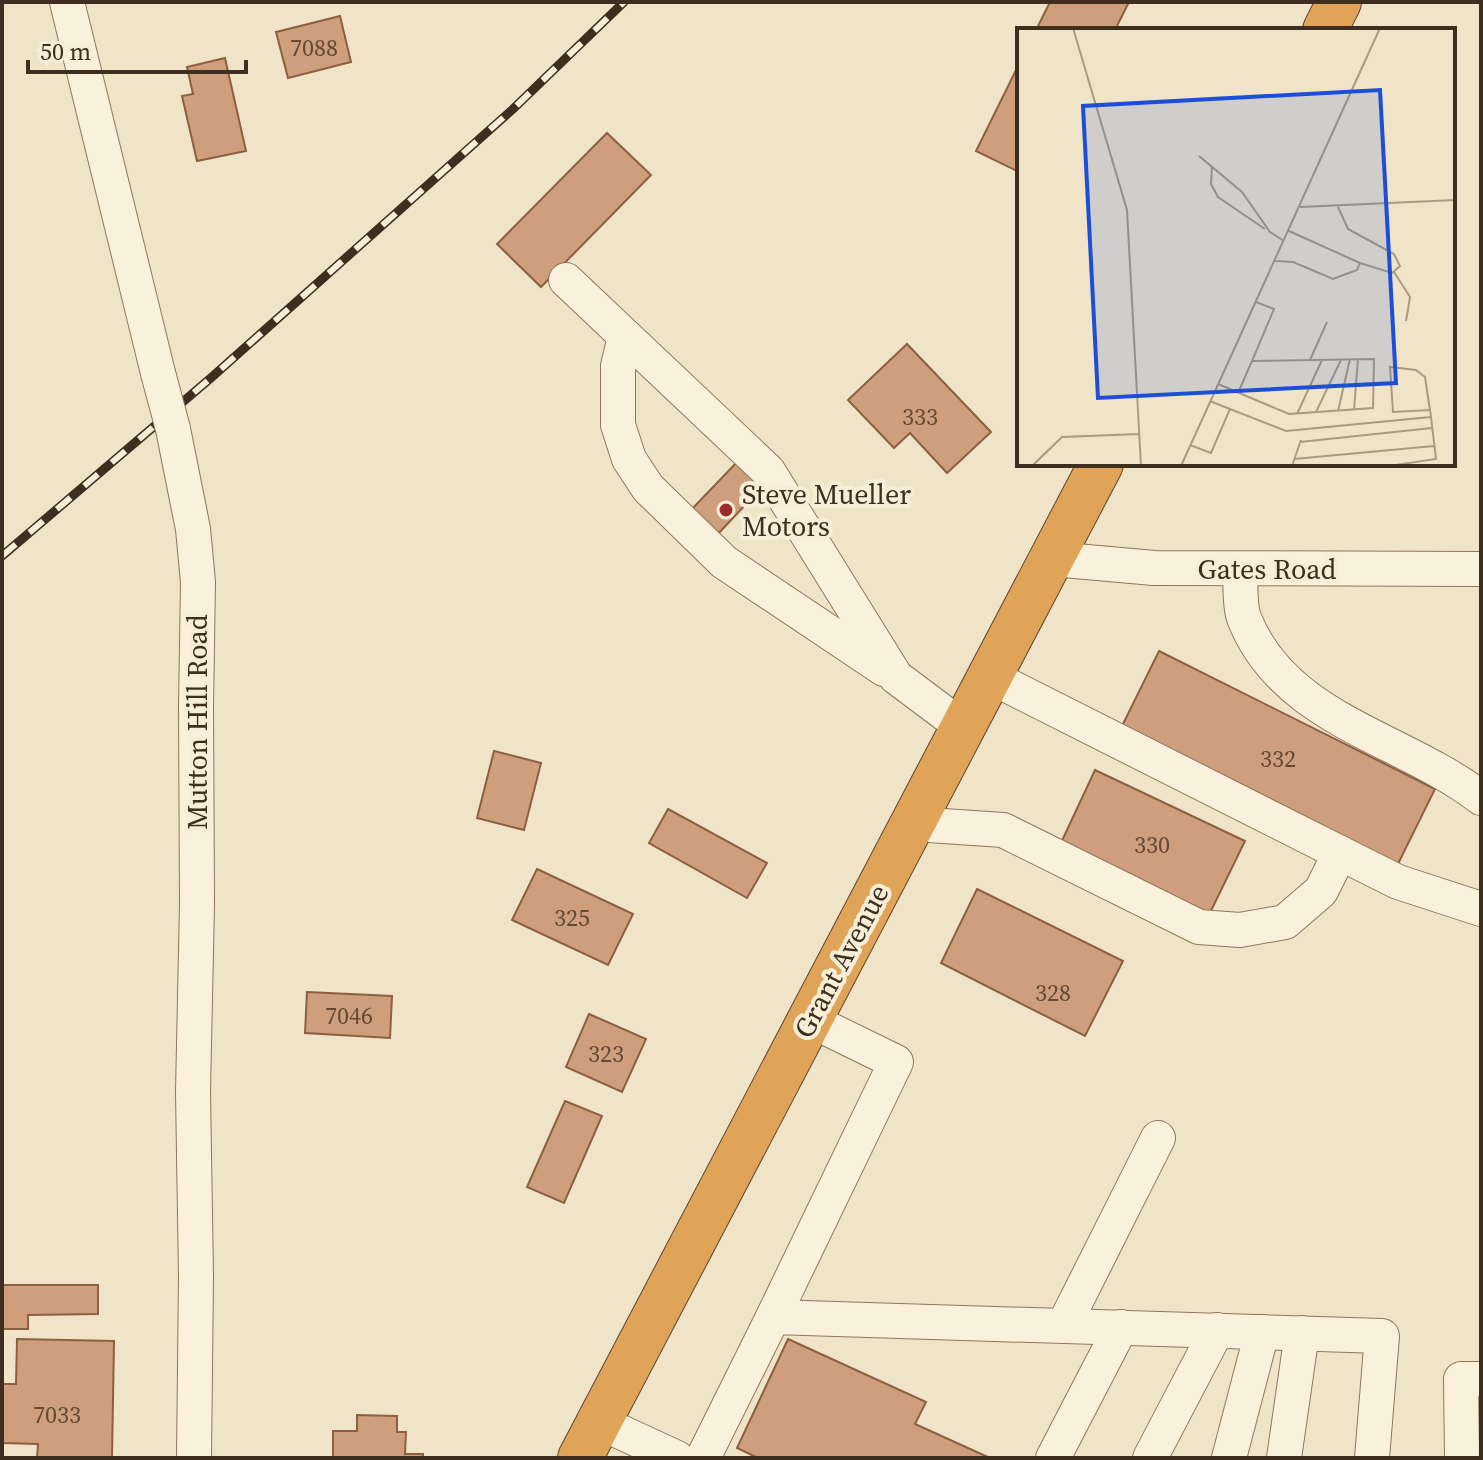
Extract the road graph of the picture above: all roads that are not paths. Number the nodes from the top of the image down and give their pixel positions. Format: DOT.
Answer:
graph roads {
  1 [pos="67,2"];
  2 [pos="1339,2"];
  3 [pos="1326,28"];
  4 [pos="566,280"];
  5 [pos="625,336"];
  6 [pos="1100,466"];
  7 [pos="1053,559"];
  8 [pos="1240,569"];
  9 [pos="1481,569"];
  10 [pos="896,677"];
  11 [pos="991,677"];
  12 [pos="964,728"];
  13 [pos="1481,798"];
  14 [pos="914,824"];
  15 [pos="1340,853"];
  16 [pos="1481,909"];
  17 [pos="810,1020"];
  18 [pos="1158,1138"];
  19 [pos="773,1317"];
  20 [pos="1064,1325"];
  21 [pos="1121,1327"];
  22 [pos="1217,1330"];
  23 [pos="1262,1332"];
  24 [pos="1302,1333"];
  25 [pos="1481,1379"];
  26 [pos="590,1440"];
  27 [pos="194,1458"];
  28 [pos="677,1458"];
  29 [pos="703,1458"];
  30 [pos="1053,1458"];
  31 [pos="1150,1458"];
  32 [pos="1229,1458"];
  33 [pos="1284,1458"];
  34 [pos="1372,1458"];
  35 [pos="1462,1458"];
  1 -- 27 [label="street, Mutton Hill Road, bridge"];
  2 -- 3 [label="highway"];
  4 -- 5 [label="street"];
  5 -- 10 [label="street"];
  5 -- 10 [label="street"];
  6 -- 7 [label="highway, Grant Avenue"];
  7 -- 8 [label="street, Gates Road"];
  7 -- 11 [label="highway, Grant Avenue"];
  8 -- 9 [label="street, Gates Road"];
  8 -- 13 [label="street"];
  10 -- 12 [label="street"];
  11 -- 12 [label="highway, Grant Avenue"];
  11 -- 15 [label="street"];
  12 -- 14 [label="highway, Grant Avenue"];
  14 -- 15 [label="street"];
  14 -- 17 [label="highway, Grant Avenue"];
  15 -- 16 [label="street"];
  17 -- 19 [label="street"];
  17 -- 26 [label="highway, Grant Avenue"];
  18 -- 20 [label="street"];
  19 -- 20 [label="street"];
  19 -- 29 [label="street"];
  20 -- 21 [label="street"];
  21 -- 22 [label="street"];
  21 -- 30 [label="street"];
  22 -- 23 [label="street"];
  22 -- 31 [label="street"];
  23 -- 24 [label="street"];
  23 -- 32 [label="street"];
  24 -- 33 [label="street"];
  24 -- 34 [label="street"];
  25 -- 35 [label="street"];
  26 -- 28 [label="street"];
}
